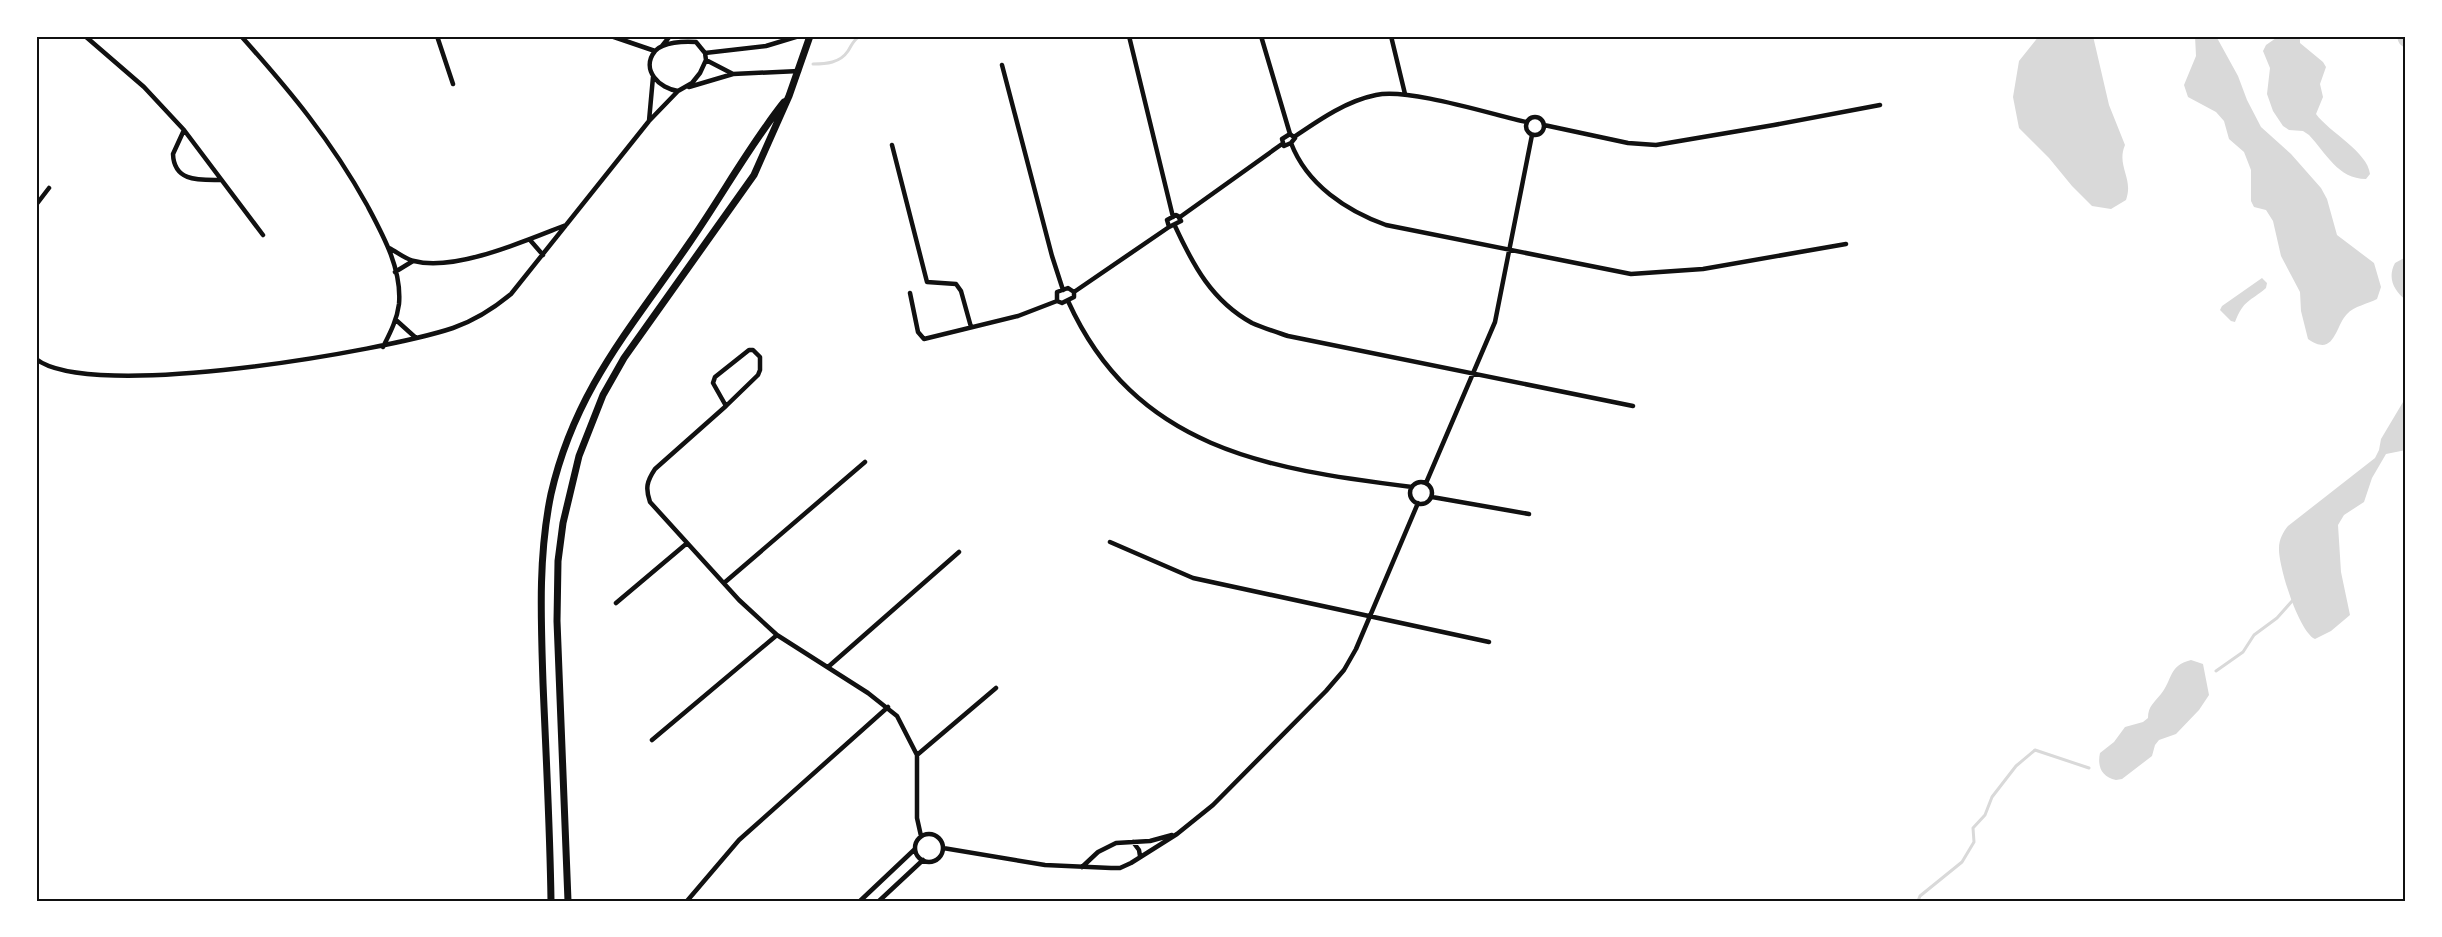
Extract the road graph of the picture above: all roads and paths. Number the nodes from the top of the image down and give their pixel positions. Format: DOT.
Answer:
graph roads {
  1 [pos="85,36"];
  2 [pos="241,36"];
  3 [pos="437,36"];
  4 [pos="611,36"];
  5 [pos="670,36"];
  6 [pos="799,36"];
  7 [pos="810,36"];
  8 [pos="1129,36"];
  9 [pos="1261,36"];
  10 [pos="1391,36"];
  11 [pos="696,39"];
  12 [pos="662,47"];
  13 [pos="655,51"];
  14 [pos="705,53"];
  15 [pos="706,60"];
  16 [pos="1002,65"];
  17 [pos="799,71"];
  18 [pos="733,74"];
  19 [pos="653,77"];
  20 [pos="453,84"];
  21 [pos="684,89"];
  22 [pos="678,91"];
  23 [pos="1406,94"];
  24 [pos="789,96"];
  25 [pos="1880,105"];
  26 [pos="649,121"];
  27 [pos="1526,122"];
  28 [pos="1544,125"];
  29 [pos="184,130"];
  30 [pos="1532,135"];
  31 [pos="1292,136"];
  32 [pos="1291,143"];
  33 [pos="1282,144"];
  34 [pos="892,145"];
  35 [pos="220,180"];
  36 [pos="49,188"];
  37 [pos="36,205"];
  38 [pos="1173,217"];
  39 [pos="1180,217"];
  40 [pos="566,225"];
  41 [pos="1172,226"];
  42 [pos="263,235"];
  43 [pos="530,240"];
  44 [pos="1846,244"];
  45 [pos="389,248"];
  46 [pos="1511,249"];
  47 [pos="543,255"];
  48 [pos="413,261"];
  49 [pos="395,272"];
  50 [pos="1063,290"];
  51 [pos="1074,292"];
  52 [pos="910,293"];
  53 [pos="1057,301"];
  54 [pos="1068,301"];
  55 [pos="396,320"];
  56 [pos="971,327"];
  57 [pos="416,338"];
  58 [pos="383,347"];
  59 [pos="36,360"];
  60 [pos="1475,372"];
  61 [pos="726,406"];
  62 [pos="1633,406"];
  63 [pos="865,462"];
  64 [pos="1426,483"];
  65 [pos="1412,487"];
  66 [pos="1432,497"];
  67 [pos="1418,503"];
  68 [pos="1529,514"];
  69 [pos="1110,542"];
  70 [pos="686,544"];
  71 [pos="959,552"];
  72 [pos="724,583"];
  73 [pos="616,603"];
  74 [pos="1369,615"];
  75 [pos="777,635"];
  76 [pos="1489,642"];
  77 [pos="828,667"];
  78 [pos="996,688"];
  79 [pos="888,707"];
  80 [pos="652,740"];
  81 [pos="917,754"];
  82 [pos="1177,834"];
  83 [pos="921,836"];
  84 [pos="1133,842"];
  85 [pos="943,848"];
  86 [pos="915,849"];
  87 [pos="1098,852"];
  88 [pos="1140,856"];
  89 [pos="923,860"];
  90 [pos="1100,862"];
  91 [pos="1082,867"];
  92 [pos="552,901"];
  93 [pos="568,901"];
  94 [pos="687,901"];
  95 [pos="860,901"];
  96 [pos="879,901"];
  1 -- 29 [label="street"];
  2 -- 45 [label="street"];
  3 -- 20 [label="street"];
  4 -- 13 [label="street"];
  5 -- 12 [label="street"];
  6 -- 14 [label="street"];
  7 -- 17 [label="main road"];
  8 -- 38 [label="street"];
  9 -- 31 [label="street"];
  10 -- 23 [label="street"];
  11 -- 12 [label="street"];
  11 -- 14 [label="street"];
  12 -- 13 [label="street"];
  13 -- 19 [label="street"];
  14 -- 15 [label="street"];
  15 -- 18 [label="street"];
  15 -- 21 [label="street"];
  16 -- 50 [label="street"];
  17 -- 18 [label="street"];
  17 -- 24 [label="main road"];
  18 -- 21 [label="street"];
  19 -- 22 [label="street"];
  19 -- 26 [label="street"];
  21 -- 22 [label="street"];
  22 -- 26 [label="street"];
  23 -- 27 [label="street"];
  23 -- 31 [label="street"];
  24 -- 92 [label="main road"];
  24 -- 93 [label="main road"];
  25 -- 28 [label="street"];
  26 -- 40 [label="street"];
  27 -- 28 [label="street"];
  27 -- 30 [label="street"];
  28 -- 30 [label="street"];
  29 -- 35 [label="street"];
  29 -- 35 [label="street"];
  30 -- 46 [label="street"];
  31 -- 32 [label="street"];
  31 -- 33 [label="street"];
  32 -- 33 [label="street"];
  32 -- 46 [label="street"];
  33 -- 39 [label="street"];
  34 -- 56 [label="street"];
  35 -- 42 [label="street"];
  36 -- 37 [label="street"];
  38 -- 39 [label="street"];
  38 -- 41 [label="street"];
  39 -- 41 [label="street"];
  40 -- 43 [label="street"];
  40 -- 47 [label="street"];
  41 -- 51 [label="street"];
  41 -- 60 [label="street"];
  43 -- 47 [label="street"];
  43 -- 48 [label="street"];
  44 -- 46 [label="street"];
  45 -- 48 [label="street"];
  45 -- 49 [label="street"];
  46 -- 60 [label="street"];
  47 -- 57 [label="street"];
  48 -- 49 [label="street"];
  49 -- 55 [label="street"];
  50 -- 51 [label="street"];
  50 -- 53 [label="street"];
  51 -- 54 [label="street"];
  52 -- 56 [label="street"];
  53 -- 54 [label="street"];
  53 -- 56 [label="street"];
  54 -- 65 [label="street"];
  55 -- 57 [label="street"];
  55 -- 58 [label="street"];
  57 -- 58 [label="street"];
  58 -- 59 [label="street"];
  60 -- 62 [label="street"];
  60 -- 64 [label="street"];
  61 -- 61 [label="street"];
  61 -- 70 [label="street"];
  63 -- 72 [label="street"];
  64 -- 65 [label="street"];
  64 -- 66 [label="street"];
  65 -- 67 [label="street"];
  66 -- 67 [label="street"];
  66 -- 68 [label="street"];
  67 -- 74 [label="street"];
  69 -- 74 [label="street"];
  70 -- 72 [label="street"];
  70 -- 73 [label="street"];
  71 -- 77 [label="street"];
  72 -- 75 [label="street"];
  74 -- 76 [label="street"];
  74 -- 82 [label="street"];
  75 -- 77 [label="street"];
  75 -- 80 [label="street"];
  77 -- 79 [label="street"];
  78 -- 81 [label="street"];
  79 -- 81 [label="street"];
  79 -- 94 [label="street"];
  81 -- 83 [label="street"];
  82 -- 84 [label="street"];
  82 -- 88 [label="street"];
  83 -- 85 [label="street"];
  83 -- 86 [label="street"];
  84 -- 87 [label="street"];
  84 -- 88 [label="street"];
  85 -- 89 [label="street"];
  85 -- 91 [label="street"];
  86 -- 89 [label="street"];
  86 -- 95 [label="street"];
  87 -- 90 [label="street"];
  87 -- 91 [label="street"];
  88 -- 90 [label="street"];
  89 -- 96 [label="street"];
  90 -- 91 [label="street"];
}
